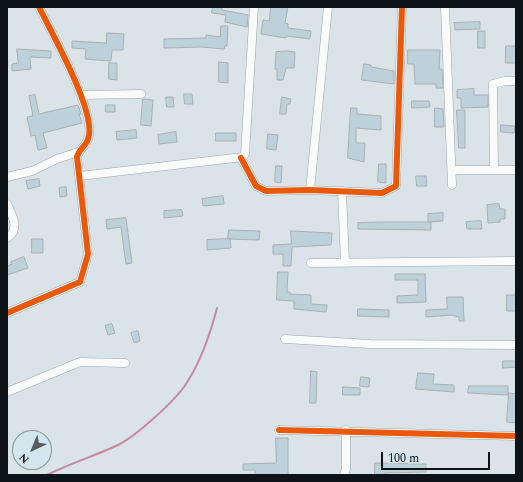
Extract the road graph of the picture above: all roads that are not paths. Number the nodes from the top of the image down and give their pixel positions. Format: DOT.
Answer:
graph roads {
  1 [pos="39,7"];
  2 [pos="254,7"];
  3 [pos="328,7"];
  4 [pos="402,7"];
  5 [pos="445,7"];
  6 [pos="516,81"];
  7 [pos="141,94"];
  8 [pos="82,95"];
  9 [pos="78,152"];
  10 [pos="241,158"];
  11 [pos="452,170"];
  12 [pos="494,170"];
  13 [pos="516,170"];
  14 [pos="80,176"];
  15 [pos="7,177"];
  16 [pos="452,185"];
  17 [pos="310,190"];
  18 [pos="342,191"];
  19 [pos="7,204"];
  20 [pos="7,238"];
  21 [pos="516,261"];
  22 [pos="311,263"];
  23 [pos="345,263"];
  24 [pos="7,313"];
  25 [pos="285,339"];
  26 [pos="516,345"];
  27 [pos="125,363"];
  28 [pos="7,392"];
  29 [pos="279,430"];
  30 [pos="346,430"];
  31 [pos="516,436"];
  32 [pos="344,475"];
  1 -- 8 [label="street"];
  2 -- 10 [label="street"];
  3 -- 17 [label="street"];
  4 -- 18 [label="street"];
  5 -- 11 [label="street"];
  6 -- 12 [label="street"];
  7 -- 8 [label="street"];
  8 -- 9 [label="street"];
  9 -- 14 [label="street"];
  9 -- 15 [label="street"];
  10 -- 14 [label="street"];
  10 -- 17 [label="street"];
  11 -- 12 [label="street"];
  11 -- 16 [label="street"];
  12 -- 13 [label="street"];
  14 -- 24 [label="street"];
  17 -- 18 [label="street"];
  18 -- 23 [label="street"];
  19 -- 20 [label="street"];
  21 -- 23 [label="street"];
  22 -- 23 [label="street"];
  25 -- 26 [label="street"];
  27 -- 28 [label="street"];
  29 -- 30 [label="street"];
  30 -- 31 [label="street"];
  30 -- 32 [label="street"];
}
